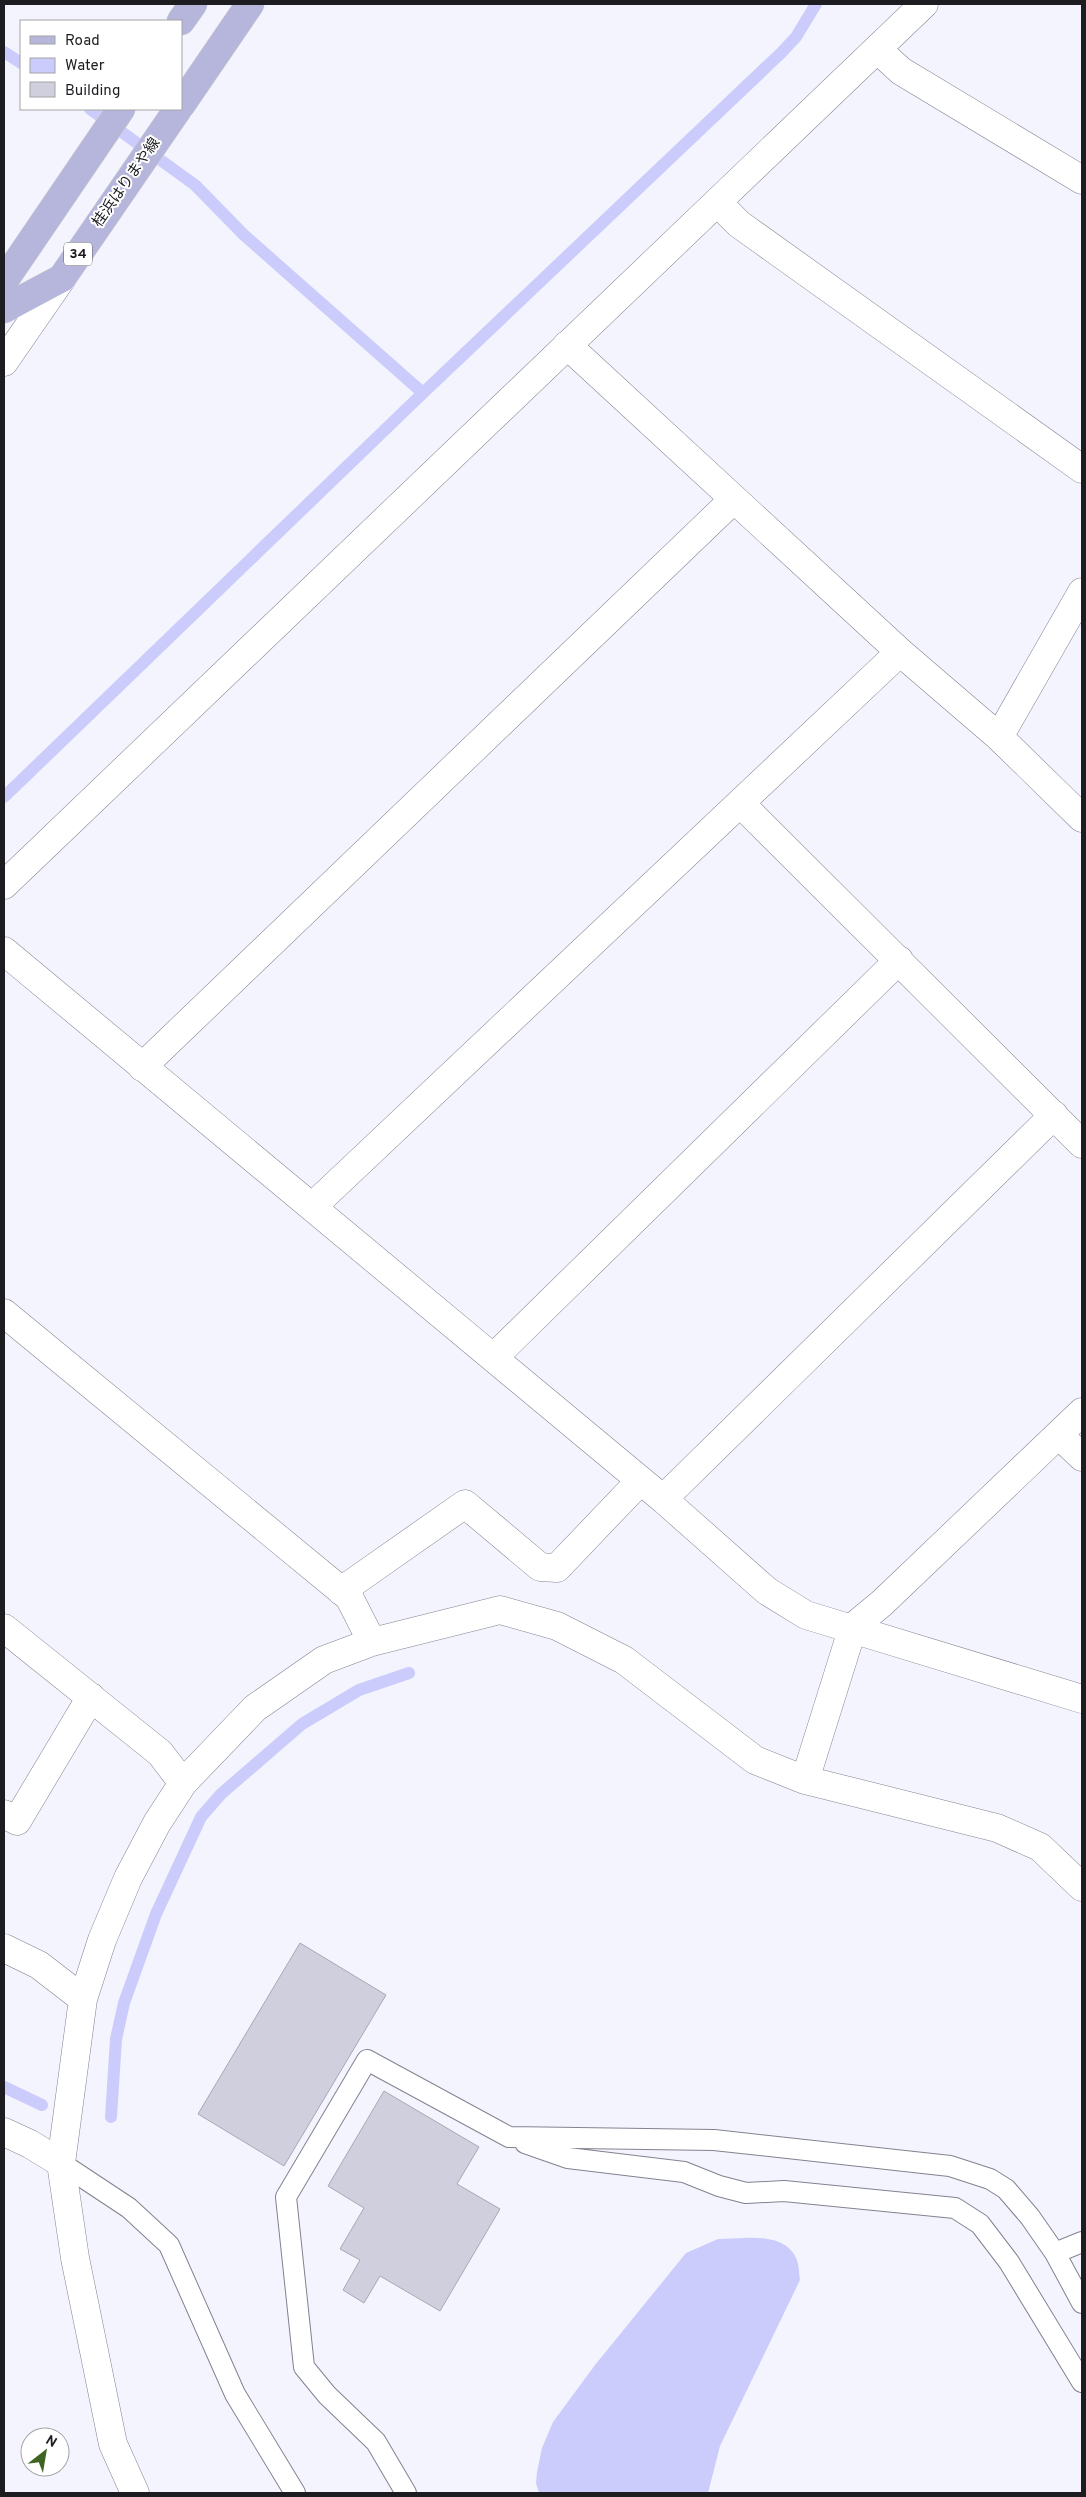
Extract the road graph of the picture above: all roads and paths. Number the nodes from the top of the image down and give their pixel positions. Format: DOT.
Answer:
graph roads {
  1 [pos="193,4"];
  2 [pos="250,4"];
  3 [pos="924,4"];
  4 [pos="182,20"];
  5 [pos="878,50"];
  6 [pos="182,104"];
  7 [pos="120,110"];
  8 [pos="177,110"];
  9 [pos="1082,180"];
  10 [pos="717,202"];
  11 [pos="62,278"];
  12 [pos="4,280"];
  13 [pos="4,309"];
  14 [pos="567,345"];
  15 [pos="4,362"];
  16 [pos="1082,469"];
  17 [pos="734,499"];
  18 [pos="1082,592"];
  19 [pos="900,652"];
  20 [pos="999,737"];
  21 [pos="740,802"];
  22 [pos="1082,818"];
  23 [pos="4,884"];
  24 [pos="4,951"];
  25 [pos="899,960"];
  26 [pos="142,1067"];
  27 [pos="1054,1115"];
  28 [pos="1082,1144"];
  29 [pos="312,1208"];
  30 [pos="4,1313"];
  31 [pos="494,1357"];
  32 [pos="1082,1412"];
  33 [pos="1059,1435"];
  34 [pos="1082,1457"];
  35 [pos="640,1481"];
  36 [pos="663,1499"];
  37 [pos="341,1591"];
  38 [pos="853,1627"];
  39 [pos="4,1628"];
  40 [pos="372,1642"];
  41 [pos="91,1697"];
  42 [pos="1082,1700"];
  43 [pos="805,1780"];
  44 [pos="183,1784"];
  45 [pos="4,1814"];
  46 [pos="1082,1887"];
  47 [pos="4,1948"];
  48 [pos="83,1999"];
  49 [pos="4,2132"];
  50 [pos="509,2137"];
  51 [pos="60,2162"];
  52 [pos="1082,2242"];
  53 [pos="1055,2253"];
  54 [pos="1082,2303"];
  55 [pos="1082,2382"];
  56 [pos="135,2493"];
  57 [pos="295,2493"];
  58 [pos="406,2493"];
  1 -- 4 [label="main road"];
  2 -- 6 [label="main road"];
  3 -- 5 [label="street"];
  5 -- 9 [label="street"];
  5 -- 10 [label="street"];
  7 -- 12 [label="main road"];
  8 -- 11 [label="main road, 桂浜はりまや線 / 34"];
  10 -- 14 [label="street"];
  10 -- 16 [label="street"];
  11 -- 13 [label="main road, 桂浜はりまや線 / 34"];
  11 -- 15 [label="street"];
  14 -- 17 [label="street"];
  14 -- 23 [label="street"];
  17 -- 19 [label="street"];
  17 -- 26 [label="street"];
  18 -- 20 [label="street"];
  19 -- 20 [label="street"];
  19 -- 21 [label="street"];
  20 -- 22 [label="street"];
  21 -- 25 [label="street"];
  21 -- 29 [label="street"];
  24 -- 26 [label="street"];
  25 -- 27 [label="street"];
  25 -- 31 [label="street"];
  26 -- 29 [label="street"];
  27 -- 28 [label="street"];
  27 -- 36 [label="street"];
  29 -- 31 [label="street"];
  30 -- 37 [label="street"];
  31 -- 35 [label="street"];
  32 -- 33 [label="street"];
  33 -- 34 [label="street"];
  33 -- 38 [label="street"];
  35 -- 36 [label="street"];
  35 -- 37 [label="street"];
  36 -- 38 [label="street"];
  37 -- 40 [label="street"];
  38 -- 42 [label="street"];
  38 -- 43 [label="street"];
  39 -- 41 [label="street"];
  40 -- 43 [label="street"];
  40 -- 44 [label="street"];
  41 -- 44 [label="street"];
  41 -- 45 [label="street"];
  43 -- 46 [label="street"];
  44 -- 48 [label="street"];
  47 -- 48 [label="street"];
  48 -- 51 [label="street"];
  49 -- 51 [label="street"];
  50 -- 53 [label="lane"];
  50 -- 55 [label="lane"];
  50 -- 58 [label="lane"];
  51 -- 56 [label="street"];
  51 -- 57 [label="lane"];
  52 -- 53 [label="lane"];
  53 -- 54 [label="lane"];
}
